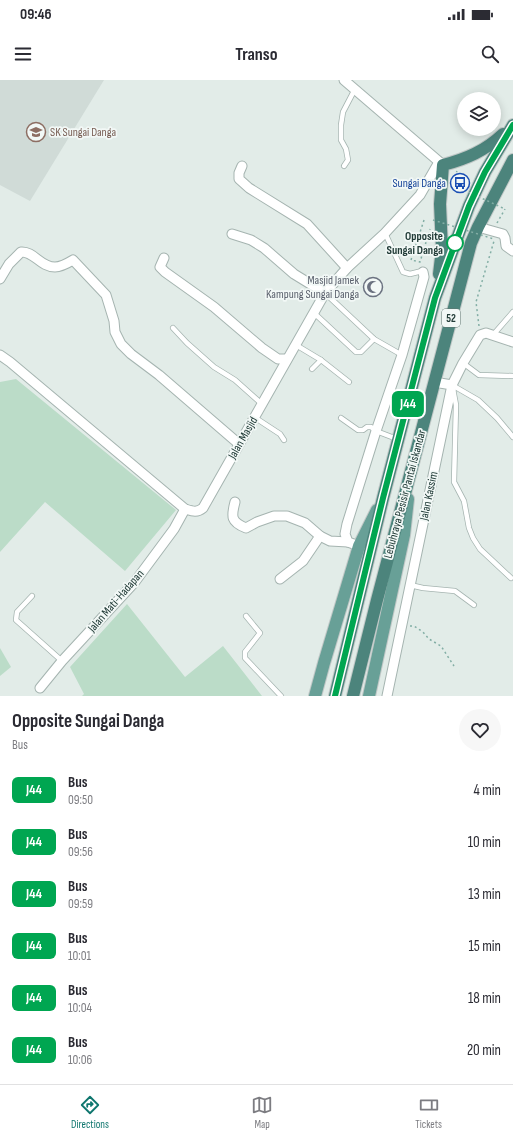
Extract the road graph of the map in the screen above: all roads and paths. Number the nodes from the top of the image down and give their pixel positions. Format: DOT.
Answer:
graph roads {
  1 [pos="344,80"];
  2 [pos="355,89"];
  3 [pos="513,124"];
  4 [pos="513,160"];
  5 [pos="441,164"];
  6 [pos="242,166"];
  7 [pos="344,166"];
  8 [pos="450,184"];
  9 [pos="424,220"];
  10 [pos="433,220"];
  11 [pos="495,225"];
  12 [pos="431,227"];
  13 [pos="478,227"];
  14 [pos="385,233"];
  15 [pos="232,234"];
  16 [pos="513,251"];
  17 [pos="164,258"];
  18 [pos="347,268"];
  19 [pos="423,272"];
  20 [pos="0,280"];
  21 [pos="325,293"];
  22 [pos="435,298"];
  23 [pos="513,312"];
  24 [pos="314,313"];
  25 [pos="173,328"];
  26 [pos="480,335"];
  27 [pos="493,335"];
  28 [pos="374,339"];
  29 [pos="513,342"];
  30 [pos="296,345"];
  31 [pos="0,355"];
  32 [pos="402,355"];
  33 [pos="288,359"];
  34 [pos="321,360"];
  35 [pos="463,363"];
  36 [pos="312,369"];
  37 [pos="513,376"];
  38 [pos="349,382"];
  39 [pos="434,382"];
  40 [pos="452,385"];
  41 [pos="262,404"];
  42 [pos="254,417"];
  43 [pos="341,418"];
  44 [pos="376,431"];
  45 [pos="513,437"];
  46 [pos="398,439"];
  47 [pos="284,440"];
  48 [pos="239,444"];
  49 [pos="410,472"];
  50 [pos="383,498"];
  51 [pos="235,502"];
  52 [pos="185,509"];
  53 [pos="320,536"];
  54 [pos="354,544"];
  55 [pos="511,578"];
  56 [pos="280,579"];
  57 [pos="410,585"];
  58 [pos="32,596"];
  59 [pos="474,605"];
  60 [pos="246,616"];
  61 [pos="402,626"];
  62 [pos="62,660"];
  63 [pos="454,666"];
  64 [pos="40,688"];
  65 [pos="281,696"];
  66 [pos="315,696"];
  67 [pos="335,696"];
  68 [pos="353,696"];
  69 [pos="368,696"];
  70 [pos="387,696"];
  1 -- 2 [label="street"];
  2 -- 5 [label="street"];
  2 -- 7 [label="lane"];
  3 -- 5 [label="highway"];
  3 -- 22 [label="highway, Lebuhraya Pesisir Pantai Iskandar / 52"];
  4 -- 13 [label="highway, Lebuhraya Pesisir Pantai Iskandar / 52"];
  5 -- 14 [label="street, Jalan Masjid"];
  5 -- 22 [label="highway"];
  6 -- 18 [label="street"];
  8 -- 11 [label="path, bridge"];
  9 -- 12 [label="path"];
  10 -- 26 [label="path, bridge"];
  13 -- 16 [label="street"];
  13 -- 39 [label="highway, Lebuhraya Pesisir Pantai Iskandar / 52"];
  14 -- 18 [label="street, Jalan Masjid"];
  14 -- 19 [label="lane"];
  15 -- 21 [label="street"];
  17 -- 33 [label="street"];
  18 -- 21 [label="street, Jalan Masjid"];
  19 -- 32 [label="street"];
  20 -- 48 [label="street"];
  21 -- 24 [label="street, Jalan Masjid"];
  21 -- 28 [label="lane"];
  22 -- 46 [label="highway, Lebuhraya Pesisir Pantai Iskandar / 52"];
  23 -- 27 [label="lane"];
  24 -- 28 [label="lane"];
  24 -- 30 [label="street, Jalan Masjid"];
  25 -- 41 [label="lane"];
  26 -- 27 [label="street"];
  26 -- 35 [label="street, Jalan Kassim"];
  27 -- 29 [label="street"];
  28 -- 32 [label="lane"];
  30 -- 33 [label="street, Jalan Masjid"];
  30 -- 34 [label="lane"];
  31 -- 52 [label="street"];
  32 -- 44 [label="street"];
  33 -- 41 [label="street, Jalan Masjid"];
  34 -- 36 [label="lane"];
  34 -- 38 [label="lane"];
  35 -- 37 [label="lane"];
  35 -- 40 [label="street, Jalan Kassim"];
  39 -- 40 [label="street"];
  39 -- 49 [label="highway, Lebuhraya Pesisir Pantai Iskandar / 52"];
  40 -- 45 [label="lane"];
  40 -- 55 [label="lane"];
  40 -- 57 [label="street, Jalan Kassim"];
  41 -- 42 [label="street, Jalan Masjid"];
  42 -- 47 [label="lane"];
  42 -- 48 [label="street, Jalan Masjid"];
  43 -- 44 [label="lane"];
  44 -- 46 [label="lane"];
  44 -- 54 [label="street"];
  46 -- 50 [label="highway, Lebuhraya Pesisir Pantai Iskandar / 52"];
  48 -- 52 [label="street, Jalan Masjid"];
  49 -- 68 [label="highway, Lebuhraya Pesisir Pantai Iskandar / 52"];
  49 -- 69 [label="main road"];
  50 -- 54 [label="main road"];
  50 -- 67 [label="highway, Lebuhraya Pesisir Pantai Iskandar / 52"];
  51 -- 53 [label="street"];
  52 -- 62 [label="street, Jalan Mati-Hadapan"];
  53 -- 54 [label="street"];
  53 -- 56 [label="street"];
  54 -- 66 [label="main road"];
  57 -- 59 [label="lane"];
  57 -- 61 [label="street, Jalan Kassim"];
  58 -- 62 [label="lane"];
  60 -- 65 [label="lane"];
  61 -- 63 [label="path"];
  61 -- 70 [label="street, Jalan Kassim"];
  62 -- 64 [label="street, Jalan Mati-Hadapan"];
}
